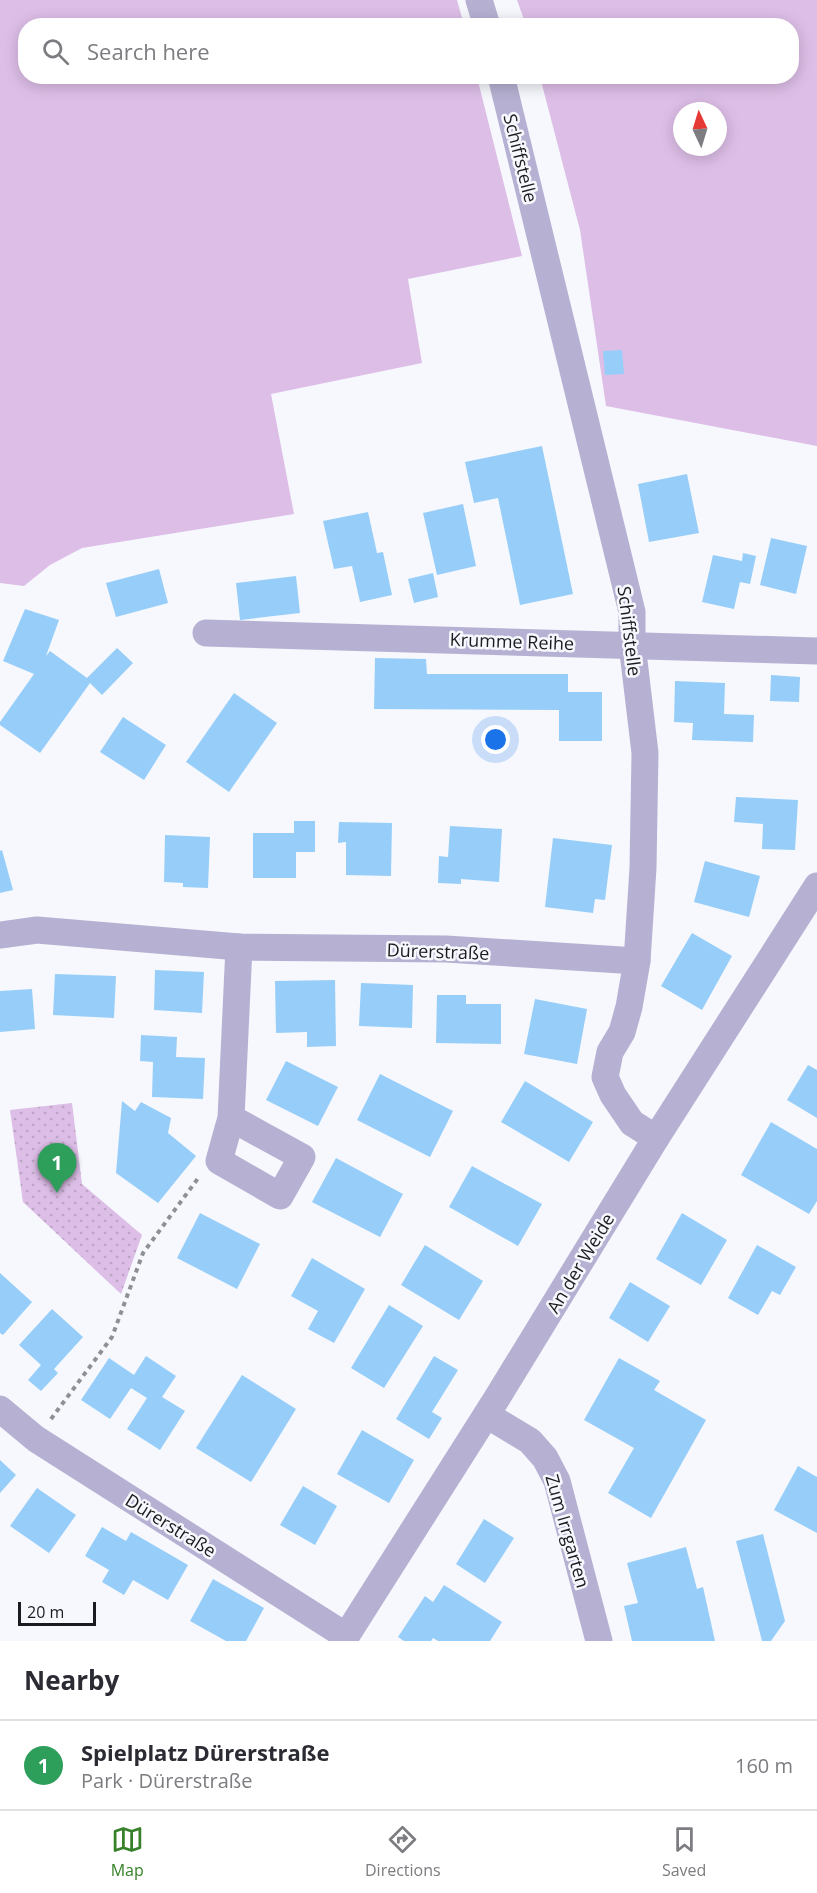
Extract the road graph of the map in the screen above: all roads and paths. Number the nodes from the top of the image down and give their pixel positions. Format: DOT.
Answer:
graph roads {
  1 [pos="479,0"];
  2 [pos="485,18"];
  3 [pos="503,84"];
  4 [pos="206,633"];
  5 [pos="632,644"];
  6 [pos="817,651"];
  7 [pos="817,886"];
  8 [pos="0,935"];
  9 [pos="239,947"];
  10 [pos="637,961"];
  11 [pos="231,1118"];
  12 [pos="656,1138"];
  13 [pos="219,1161"];
  14 [pos="0,1409"];
  15 [pos="487,1415"];
  16 [pos="36,1439"];
  17 [pos="345,1639"];
  18 [pos="599,1641"];
  1 -- 2 [label="street"];
  3 -- 5 [label="street, Schiffstelle"];
  4 -- 5 [label="street, Krumme Reihe"];
  5 -- 6 [label="street, Krumme Reihe"];
  5 -- 10 [label="street, Schiffstelle"];
  7 -- 12 [label="street, An der Weide"];
  8 -- 9 [label="street, Dürerstraße"];
  9 -- 10 [label="street, Dürerstraße"];
  9 -- 11 [label="street"];
  10 -- 12 [label="street, Schiffstelle"];
  11 -- 13 [label="street"];
  11 -- 13 [label="street"];
  12 -- 15 [label="street, An der Weide"];
  13 -- 16 [label="path"];
  14 -- 16 [label="street, Dürerstraße"];
  15 -- 17 [label="street, An der Weide"];
  15 -- 18 [label="street, Zum Irrgarten"];
  16 -- 17 [label="street, Dürerstraße"];
}
